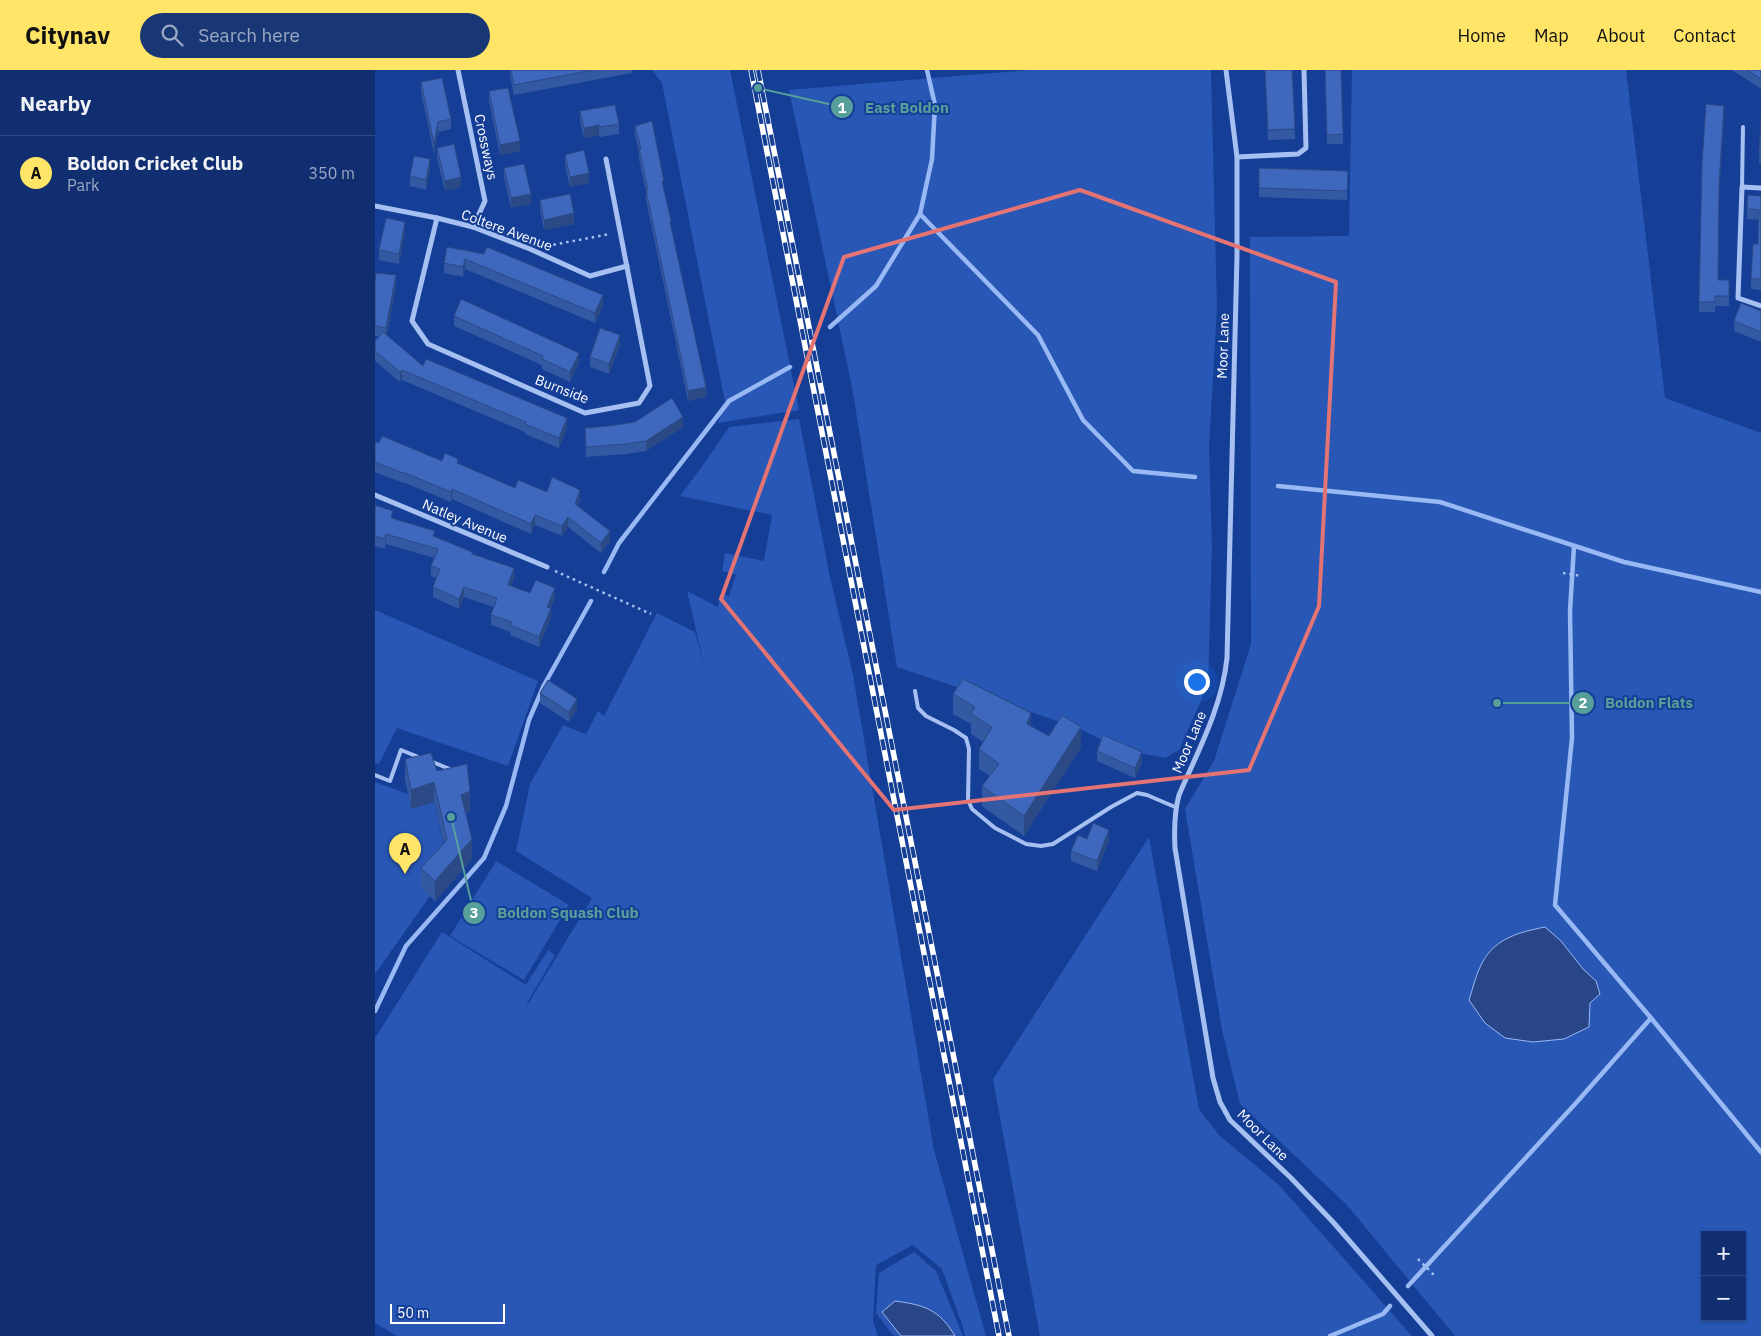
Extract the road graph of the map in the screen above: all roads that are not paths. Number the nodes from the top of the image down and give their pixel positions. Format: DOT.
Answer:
graph roads {
  1 [pos="458,70"];
  2 [pos="1226,70"];
  3 [pos="1304,70"];
  4 [pos="1743,127"];
  5 [pos="1237,157"];
  6 [pos="606,159"];
  7 [pos="1742,187"];
  8 [pos="1761,188"];
  9 [pos="375,206"];
  10 [pos="437,218"];
  11 [pos="473,227"];
  12 [pos="627,266"];
  13 [pos="1761,306"];
  14 [pos="375,495"];
  15 [pos="547,567"];
  16 [pos="915,691"];
  17 [pos="460,773"];
  18 [pos="375,776"];
  19 [pos="1175,807"];
  20 [pos="1432,1336"];
  1 -- 11 [label="street, Crossways"];
  2 -- 5 [label="street, Moor Lane"];
  3 -- 5 [label="street"];
  4 -- 7 [label="lane"];
  5 -- 19 [label="street, Moor Lane"];
  6 -- 12 [label="street, Burnside"];
  7 -- 8 [label="street"];
  7 -- 13 [label="street"];
  9 -- 10 [label="street, Coltere Avenue"];
  10 -- 11 [label="street, Coltere Avenue"];
  10 -- 12 [label="street, Burnside"];
  11 -- 12 [label="street, Coltere Avenue"];
  14 -- 15 [label="street, Natley Avenue"];
  16 -- 19 [label="lane"];
  17 -- 18 [label="lane"];
  19 -- 20 [label="street, Moor Lane"];
}
